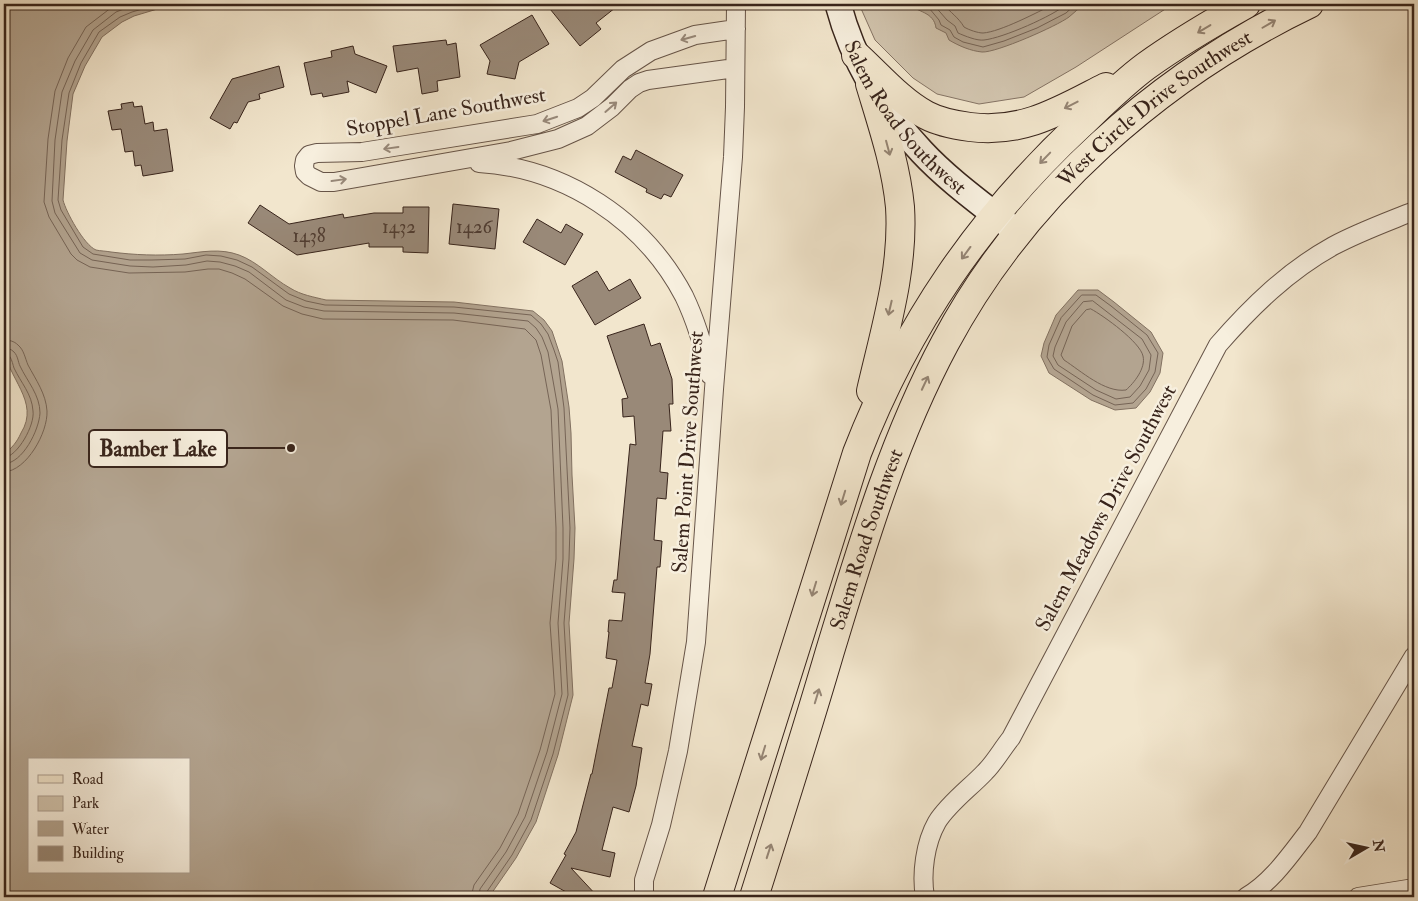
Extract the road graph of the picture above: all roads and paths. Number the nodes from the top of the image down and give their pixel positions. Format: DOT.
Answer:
graph roads {
  1 [pos="736,4"];
  2 [pos="838,4"];
  3 [pos="1246,4"];
  4 [pos="1309,4"];
  5 [pos="736,29"];
  6 [pos="856,56"];
  7 [pos="1146,67"];
  8 [pos="735,68"];
  9 [pos="870,84"];
  10 [pos="451,162"];
  11 [pos="1414,211"];
  12 [pos="995,214"];
  13 [pos="1018,233"];
  14 [pos="714,389"];
  15 [pos="857,453"];
  16 [pos="1414,656"];
  17 [pos="1414,888"];
  18 [pos="644,897"];
  19 [pos="717,897"];
  20 [pos="754,897"];
  21 [pos="925,897"];
  22 [pos="1246,897"];
  23 [pos="1358,897"];
  1 -- 5 [label="street, Salem Point Drive Southwest"];
  2 -- 6 [label="main road, Salem Road Southwest"];
  3 -- 7 [label="main road, West Circle Drive Southwest, one-way"];
  13 -- 4 [label="main road, West Circle Drive Southwest, one-way"];
  5 -- 8 [label="street, Salem Point Drive Southwest"];
  5 -- 10 [label="street, Stoppel Lane Southwest, one-way"];
  7 -- 6 [label="main road, one-way"];
  6 -- 9 [label="main road, Salem Road Southwest"];
  7 -- 12 [label="main road, West Circle Drive Southwest, one-way"];
  10 -- 8 [label="street, Stoppel Lane Southwest, one-way"];
  8 -- 14 [label="street, Salem Point Drive Southwest"];
  9 -- 12 [label="main road, Salem Road Southwest"];
  9 -- 15 [label="main road, one-way"];
  10 -- 14 [label="street, Stoppel Lane Southwest"];
  11 -- 21 [label="street, Salem Meadows Drive Southwest"];
  12 -- 13 [label="main road, Salem Road Southwest"];
  12 -- 15 [label="main road, Salem Road Southwest, one-way"];
  20 -- 13 [label="main road, Salem Road Southwest, one-way"];
  14 -- 18 [label="street, Salem Point Drive Southwest"];
  15 -- 19 [label="main road, Salem Road Southwest, one-way"];
  16 -- 22 [label="street"];
  17 -- 23 [label="street"];
}
